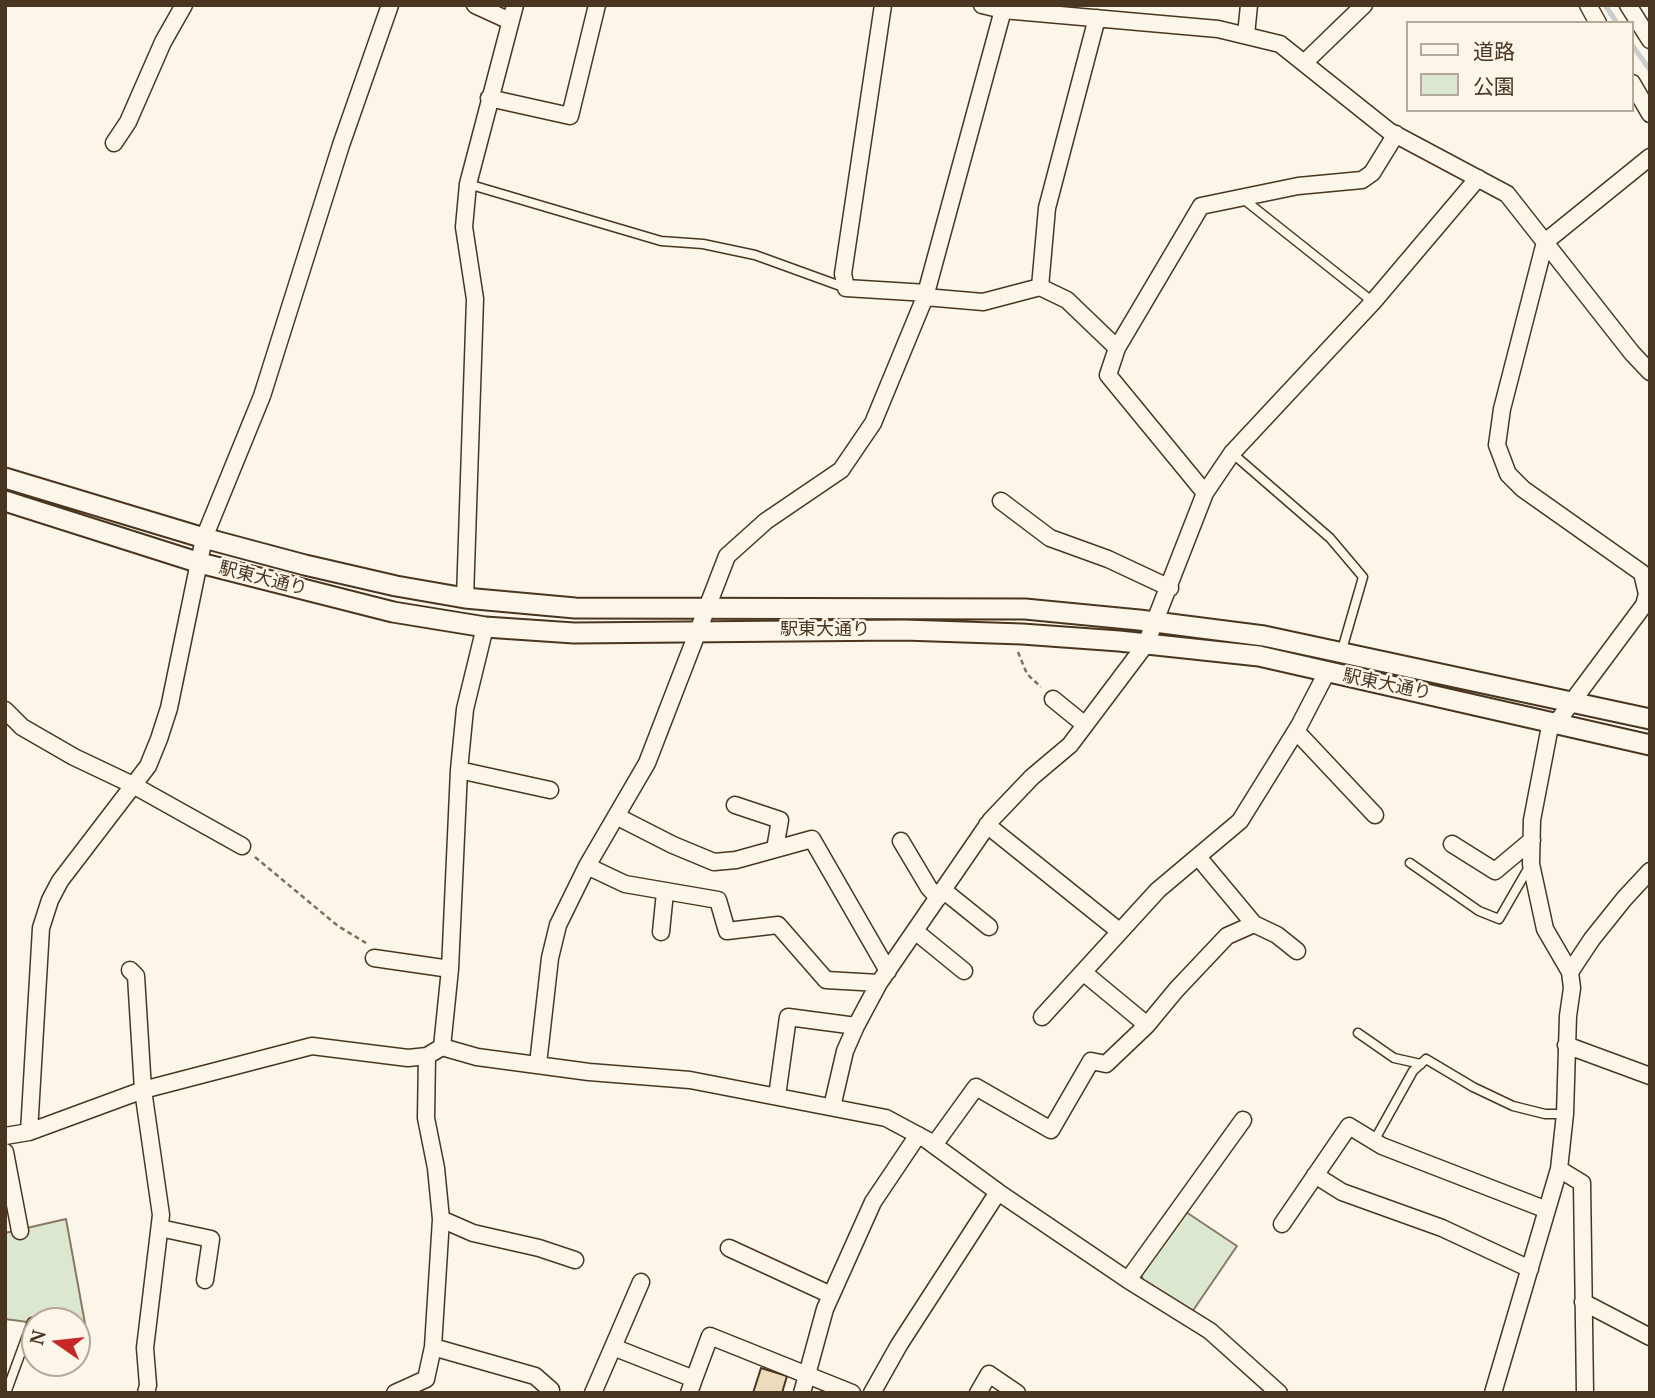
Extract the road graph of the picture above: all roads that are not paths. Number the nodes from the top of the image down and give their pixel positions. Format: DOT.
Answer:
graph roads {
  1 [pos="184,5"];
  2 [pos="390,5"];
  3 [pos="475,5"];
  4 [pos="597,5"];
  5 [pos="883,5"];
  6 [pos="982,5"];
  7 [pos="1249,5"];
  8 [pos="1364,5"];
  9 [pos="1588,5"];
  10 [pos="1629,5"];
  11 [pos="1003,10"];
  12 [pos="512,13"];
  13 [pos="1097,18"];
  14 [pos="1597,21"];
  15 [pos="1246,36"];
  16 [pos="1650,40"];
  17 [pos="1304,63"];
  18 [pos="1634,86"];
  19 [pos="489,98"];
  20 [pos="1650,114"];
  21 [pos="1396,134"];
  22 [pos="114,143"];
  23 [pos="1650,157"];
  24 [pos="1478,178"];
  25 [pos="468,184"];
  26 [pos="1242,198"];
  27 [pos="1545,242"];
  28 [pos="1040,287"];
  29 [pos="846,288"];
  30 [pos="926,295"];
  31 [pos="1373,302"];
  32 [pos="1117,348"];
  33 [pos="1650,372"];
  34 [pos="1232,453"];
  35 [pos="5,478"];
  36 [pos="1205,493"];
  37 [pos="5,501"];
  38 [pos="1001,501"];
  39 [pos="204,538"];
  40 [pos="200,563"];
  41 [pos="1170,588"];
  42 [pos="1648,593"];
  43 [pos="464,598"];
  44 [pos="706,610"];
  45 [pos="1155,622"];
  46 [pos="485,627"];
  47 [pos="698,631"];
  48 [pos="1146,644"];
  49 [pos="1341,653"];
  50 [pos="1327,671"];
  51 [pos="1053,699"];
  52 [pos="1572,702"];
  53 [pos="5,710"];
  54 [pos="1650,719"];
  55 [pos="1554,722"];
  56 [pos="1085,725"];
  57 [pos="1296,731"];
  58 [pos="1650,745"];
  59 [pos="458,770"];
  60 [pos="133,785"];
  61 [pos="550,790"];
  62 [pos="735,804"];
  63 [pos="616,816"];
  64 [pos="1375,816"];
  65 [pos="987,825"];
  66 [pos="1532,840"];
  67 [pos="901,841"];
  68 [pos="1452,844"];
  69 [pos="242,846"];
  70 [pos="775,849"];
  71 [pos="1199,858"];
  72 [pos="1410,863"];
  73 [pos="1531,864"];
  74 [pos="587,866"];
  75 [pos="1650,871"];
  76 [pos="665,892"];
  77 [pos="940,894"];
  78 [pos="1254,924"];
  79 [pos="989,927"];
  80 [pos="915,931"];
  81 [pos="1119,931"];
  82 [pos="661,932"];
  83 [pos="1297,951"];
  84 [pos="374,958"];
  85 [pos="450,969"];
  86 [pos="131,970"];
  87 [pos="964,971"];
  88 [pos="1083,972"];
  89 [pos="1570,972"];
  90 [pos="883,977"];
  91 [pos="1042,1017"];
  92 [pos="1147,1025"];
  93 [pos="856,1026"];
  94 [pos="1358,1033"];
  95 [pos="1566,1045"];
  96 [pos="442,1047"];
  97 [pos="427,1056"];
  98 [pos="538,1064"];
  99 [pos="1421,1064"];
  100 [pos="1650,1076"];
  101 [pos="143,1090"];
  102 [pos="777,1096"];
  103 [pos="832,1107"];
  104 [pos="1565,1114"];
  105 [pos="1243,1120"];
  106 [pos="29,1132"];
  107 [pos="918,1135"];
  108 [pos="5,1136"];
  109 [pos="1374,1141"];
  110 [pos="934,1145"];
  111 [pos="5,1152"];
  112 [pos="1559,1169"];
  113 [pos="1315,1175"];
  114 [pos="998,1192"];
  115 [pos="1547,1210"];
  116 [pos="441,1219"];
  117 [pos="1282,1224"];
  118 [pos="160,1228"];
  119 [pos="20,1231"];
  120 [pos="729,1248"];
  121 [pos="575,1260"];
  122 [pos="1530,1269"];
  123 [pos="205,1280"];
  124 [pos="1128,1280"];
  125 [pos="641,1282"];
  126 [pos="831,1295"];
  127 [pos="1583,1302"];
  128 [pos="1650,1337"];
  129 [pos="433,1347"];
  130 [pos="613,1347"];
  131 [pos="21,1352"];
  132 [pos="807,1373"];
  133 [pos="429,1386"];
  134 [pos="692,1386"];
  135 [pos="551,1390"];
  136 [pos="6,1393"];
  137 [pos="146,1393"];
  138 [pos="395,1393"];
  139 [pos="593,1393"];
  140 [pos="802,1393"];
  141 [pos="852,1393"];
  142 [pos="872,1393"];
  143 [pos="978,1393"];
  144 [pos="1017,1393"];
  145 [pos="1279,1393"];
  146 [pos="1493,1393"];
  147 [pos="1584,1393"];
  1 -- 22 [label="street"];
  2 -- 39 [label="street"];
  3 -- 12 [label="street"];
  4 -- 19 [label="street"];
  5 -- 29 [label="street"];
  6 -- 11 [label="street"];
  7 -- 15 [label="street"];
  8 -- 17 [label="street"];
  9 -- 14 [label="street"];
  10 -- 16 [label="street"];
  11 -- 13 [label="street"];
  11 -- 30 [label="street"];
  12 -- 19 [label="street"];
  13 -- 15 [label="street"];
  13 -- 28 [label="street"];
  15 -- 17 [label="street"];
  17 -- 21 [label="street"];
  18 -- 20 [label="street"];
  19 -- 25 [label="street"];
  21 -- 24 [label="street"];
  21 -- 26 [label="street"];
  23 -- 27 [label="street"];
  24 -- 27 [label="street"];
  24 -- 31 [label="street"];
  25 -- 29 [label="lane"];
  25 -- 43 [label="street"];
  26 -- 31 [label="lane"];
  26 -- 32 [label="street"];
  27 -- 33 [label="street"];
  27 -- 42 [label="street"];
  28 -- 30 [label="street"];
  28 -- 32 [label="street"];
  29 -- 30 [label="street"];
  30 -- 44 [label="street"];
  31 -- 34 [label="street"];
  32 -- 36 [label="street"];
  34 -- 36 [label="street"];
  34 -- 49 [label="lane"];
  35 -- 39 [label="street, 駅東大通り"];
  36 -- 41 [label="street"];
  37 -- 40 [label="street, 駅東大通り"];
  38 -- 41 [label="street"];
  39 -- 40 [label="street"];
  39 -- 43 [label="street, 駅東大通り"];
  40 -- 46 [label="street, 駅東大通り"];
  40 -- 60 [label="street"];
  41 -- 45 [label="street"];
  42 -- 52 [label="street"];
  43 -- 44 [label="street, 駅東大通り"];
  44 -- 45 [label="street, 駅東大通り"];
  44 -- 47 [label="street"];
  45 -- 48 [label="street"];
  45 -- 49 [label="street, 駅東大通り"];
  46 -- 47 [label="street, 駅東大通り"];
  46 -- 59 [label="street"];
  47 -- 48 [label="street, 駅東大通り"];
  47 -- 63 [label="street"];
  48 -- 50 [label="street, 駅東大通り"];
  48 -- 56 [label="street"];
  49 -- 52 [label="street, 駅東大通り"];
  50 -- 55 [label="street, 駅東大通り"];
  50 -- 57 [label="street"];
  51 -- 56 [label="street"];
  52 -- 54 [label="street, 駅東大通り"];
  52 -- 55 [label="street"];
  53 -- 60 [label="street"];
  55 -- 58 [label="street, 駅東大通り"];
  55 -- 66 [label="street"];
  56 -- 65 [label="street"];
  57 -- 64 [label="street"];
  57 -- 71 [label="street"];
  59 -- 61 [label="street"];
  59 -- 85 [label="street"];
  60 -- 69 [label="street"];
  60 -- 106 [label="street"];
  62 -- 70 [label="street"];
  63 -- 70 [label="street"];
  63 -- 74 [label="street"];
  65 -- 77 [label="street"];
  65 -- 81 [label="street"];
  66 -- 68 [label="street"];
  66 -- 73 [label="street"];
  67 -- 77 [label="street"];
  70 -- 90 [label="street"];
  71 -- 78 [label="street"];
  71 -- 81 [label="street"];
  72 -- 73 [label="lane"];
  73 -- 89 [label="street"];
  74 -- 76 [label="street"];
  74 -- 98 [label="street"];
  75 -- 89 [label="street"];
  76 -- 82 [label="street"];
  76 -- 90 [label="street"];
  77 -- 79 [label="street"];
  77 -- 80 [label="street"];
  78 -- 83 [label="street"];
  78 -- 92 [label="street"];
  80 -- 87 [label="street"];
  80 -- 90 [label="street"];
  81 -- 88 [label="street"];
  84 -- 85 [label="street"];
  85 -- 96 [label="street"];
  86 -- 101 [label="street"];
  88 -- 91 [label="street"];
  88 -- 92 [label="street"];
  89 -- 95 [label="street"];
  90 -- 93 [label="street"];
  92 -- 110 [label="street"];
  93 -- 102 [label="street"];
  93 -- 103 [label="street"];
  94 -- 99 [label="lane"];
  95 -- 100 [label="street"];
  95 -- 104 [label="street"];
  96 -- 97 [label="street"];
  96 -- 98 [label="street"];
  97 -- 101 [label="street"];
  97 -- 116 [label="street"];
  98 -- 102 [label="street"];
  99 -- 104 [label="lane"];
  99 -- 109 [label="lane"];
  101 -- 106 [label="street"];
  101 -- 118 [label="street"];
  102 -- 103 [label="street"];
  103 -- 107 [label="street"];
  104 -- 112 [label="street"];
  105 -- 124 [label="street"];
  106 -- 108 [label="street"];
  107 -- 110 [label="street"];
  107 -- 126 [label="street"];
  109 -- 113 [label="street"];
  109 -- 115 [label="street"];
  110 -- 114 [label="street"];
  111 -- 119 [label="street"];
  112 -- 115 [label="street"];
  112 -- 127 [label="street"];
  113 -- 117 [label="street"];
  113 -- 122 [label="street"];
  114 -- 124 [label="street"];
  114 -- 142 [label="street"];
  115 -- 122 [label="street"];
  116 -- 121 [label="street"];
  116 -- 129 [label="street"];
  118 -- 123 [label="street"];
  118 -- 137 [label="street"];
  120 -- 126 [label="street"];
  122 -- 146 [label="street"];
  124 -- 145 [label="street"];
  125 -- 130 [label="street"];
  126 -- 132 [label="street"];
  127 -- 128 [label="street"];
  127 -- 147 [label="street"];
  129 -- 133 [label="street"];
  129 -- 135 [label="street"];
  130 -- 134 [label="street"];
  130 -- 139 [label="street"];
  131 -- 136 [label="lane"];
  132 -- 134 [label="street"];
  132 -- 140 [label="street"];
  132 -- 141 [label="street"];
  133 -- 138 [label="street"];
  143 -- 144 [label="street"];
}
